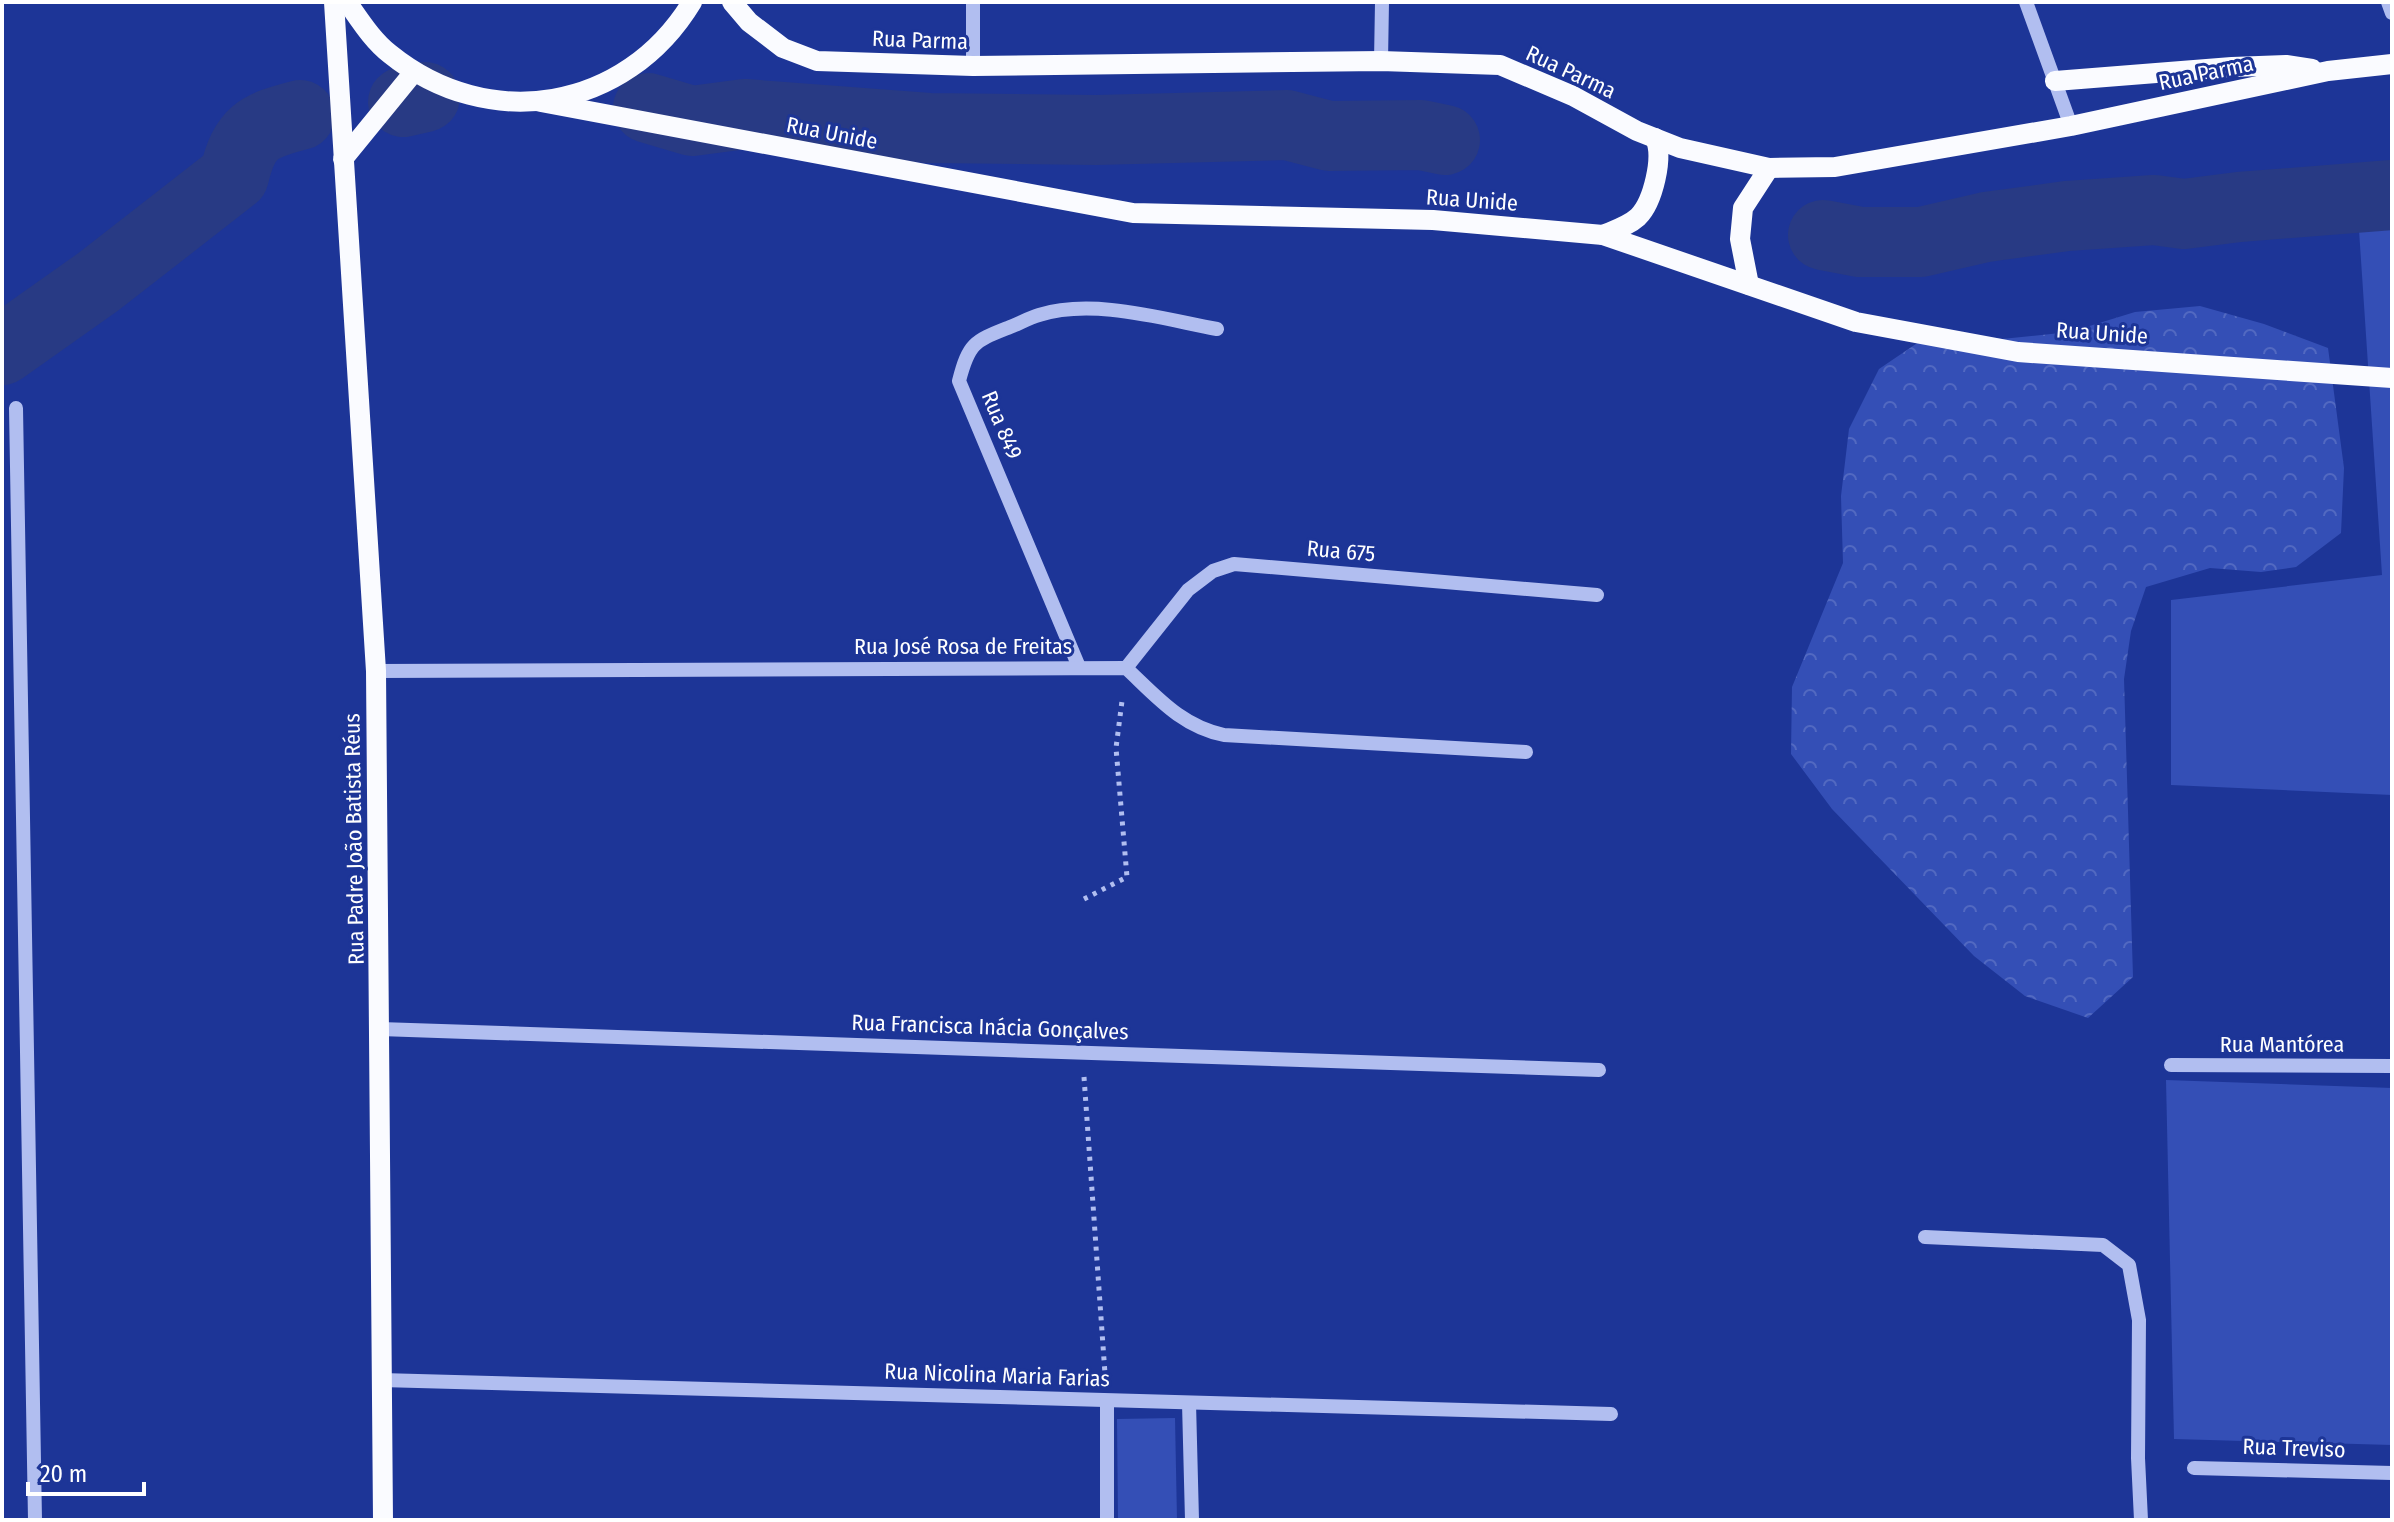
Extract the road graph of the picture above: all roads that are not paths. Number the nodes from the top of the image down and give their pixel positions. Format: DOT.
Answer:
graph roads {
  1 [pos="334,2"];
  2 [pos="347,2"];
  3 [pos="692,2"];
  4 [pos="732,2"];
  5 [pos="973,2"];
  6 [pos="1382,2"];
  7 [pos="2026,2"];
  8 [pos="2388,2"];
  9 [pos="2392,13"];
  10 [pos="1381,61"];
  11 [pos="2392,64"];
  12 [pos="973,66"];
  13 [pos="2328,71"];
  14 [pos="414,72"];
  15 [pos="2055,81"];
  16 [pos="541,102"];
  17 [pos="2071,126"];
  18 [pos="1655,138"];
  19 [pos="343,159"];
  20 [pos="1769,168"];
  21 [pos="1603,235"];
  22 [pos="1749,285"];
  23 [pos="1217,329"];
  24 [pos="2392,378"];
  25 [pos="2,417"];
  26 [pos="1597,595"];
  27 [pos="1079,667"];
  28 [pos="1126,668"];
  29 [pos="376,671"];
  30 [pos="1526,752"];
  31 [pos="380,1029"];
  32 [pos="2171,1065"];
  33 [pos="2392,1066"];
  34 [pos="1599,1070"];
  35 [pos="1925,1237"];
  36 [pos="381,1380"];
  37 [pos="1107,1401"];
  38 [pos="1189,1403"];
  39 [pos="1611,1414"];
  40 [pos="2194,1468"];
  41 [pos="2392,1473"];
  42 [pos="35,1520"];
  43 [pos="383,1520"];
  44 [pos="1107,1520"];
  45 [pos="1192,1520"];
  46 [pos="2141,1520"];
  1 -- 19 [label="main road, Rua Padre João Batista Réus"];
  2 -- 14 [label="main road"];
  3 -- 16 [label="main road"];
  4 -- 12 [label="main road, Rua Parma"];
  5 -- 12 [label="street"];
  6 -- 10 [label="street"];
  7 -- 15 [label="street"];
  8 -- 9 [label="street"];
  10 -- 12 [label="main road, Rua Parma"];
  10 -- 18 [label="main road, Rua Parma"];
  11 -- 13 [label="main road, Rua Parma"];
  13 -- 15 [label="main road"];
  13 -- 17 [label="main road, Rua Parma"];
  14 -- 16 [label="main road"];
  14 -- 19 [label="main road"];
  15 -- 17 [label="street"];
  16 -- 21 [label="main road, Rua Unide"];
  17 -- 20 [label="main road, Rua Parma"];
  18 -- 20 [label="main road, Rua Parma"];
  18 -- 21 [label="main road"];
  19 -- 29 [label="main road, Rua Padre João Batista Réus"];
  20 -- 22 [label="main road"];
  21 -- 22 [label="main road, Rua Unide"];
  22 -- 24 [label="main road, Rua Unide"];
  23 -- 27 [label="street, Rua 849"];
  25 -- 42 [label="street"];
  26 -- 28 [label="street, Rua 675"];
  27 -- 28 [label="street, Rua José Rosa de Freitas"];
  27 -- 29 [label="street, Rua José Rosa de Freitas"];
  28 -- 30 [label="street"];
  29 -- 31 [label="main road, Rua Padre João Batista Réus"];
  31 -- 34 [label="street, Rua Francisca Inácia Gonçalves"];
  31 -- 36 [label="main road, Rua Padre João Batista Réus"];
  32 -- 33 [label="street, Rua Mantórea"];
  35 -- 46 [label="street"];
  36 -- 37 [label="street, Rua Nicolina Maria Farias"];
  36 -- 43 [label="main road, Rua Padre João Batista Réus"];
  37 -- 38 [label="street, Rua Nicolina Maria Farias"];
  37 -- 44 [label="street"];
  38 -- 39 [label="street, Rua Nicolina Maria Farias"];
  38 -- 45 [label="street"];
  40 -- 41 [label="street, Rua Treviso"];
}
